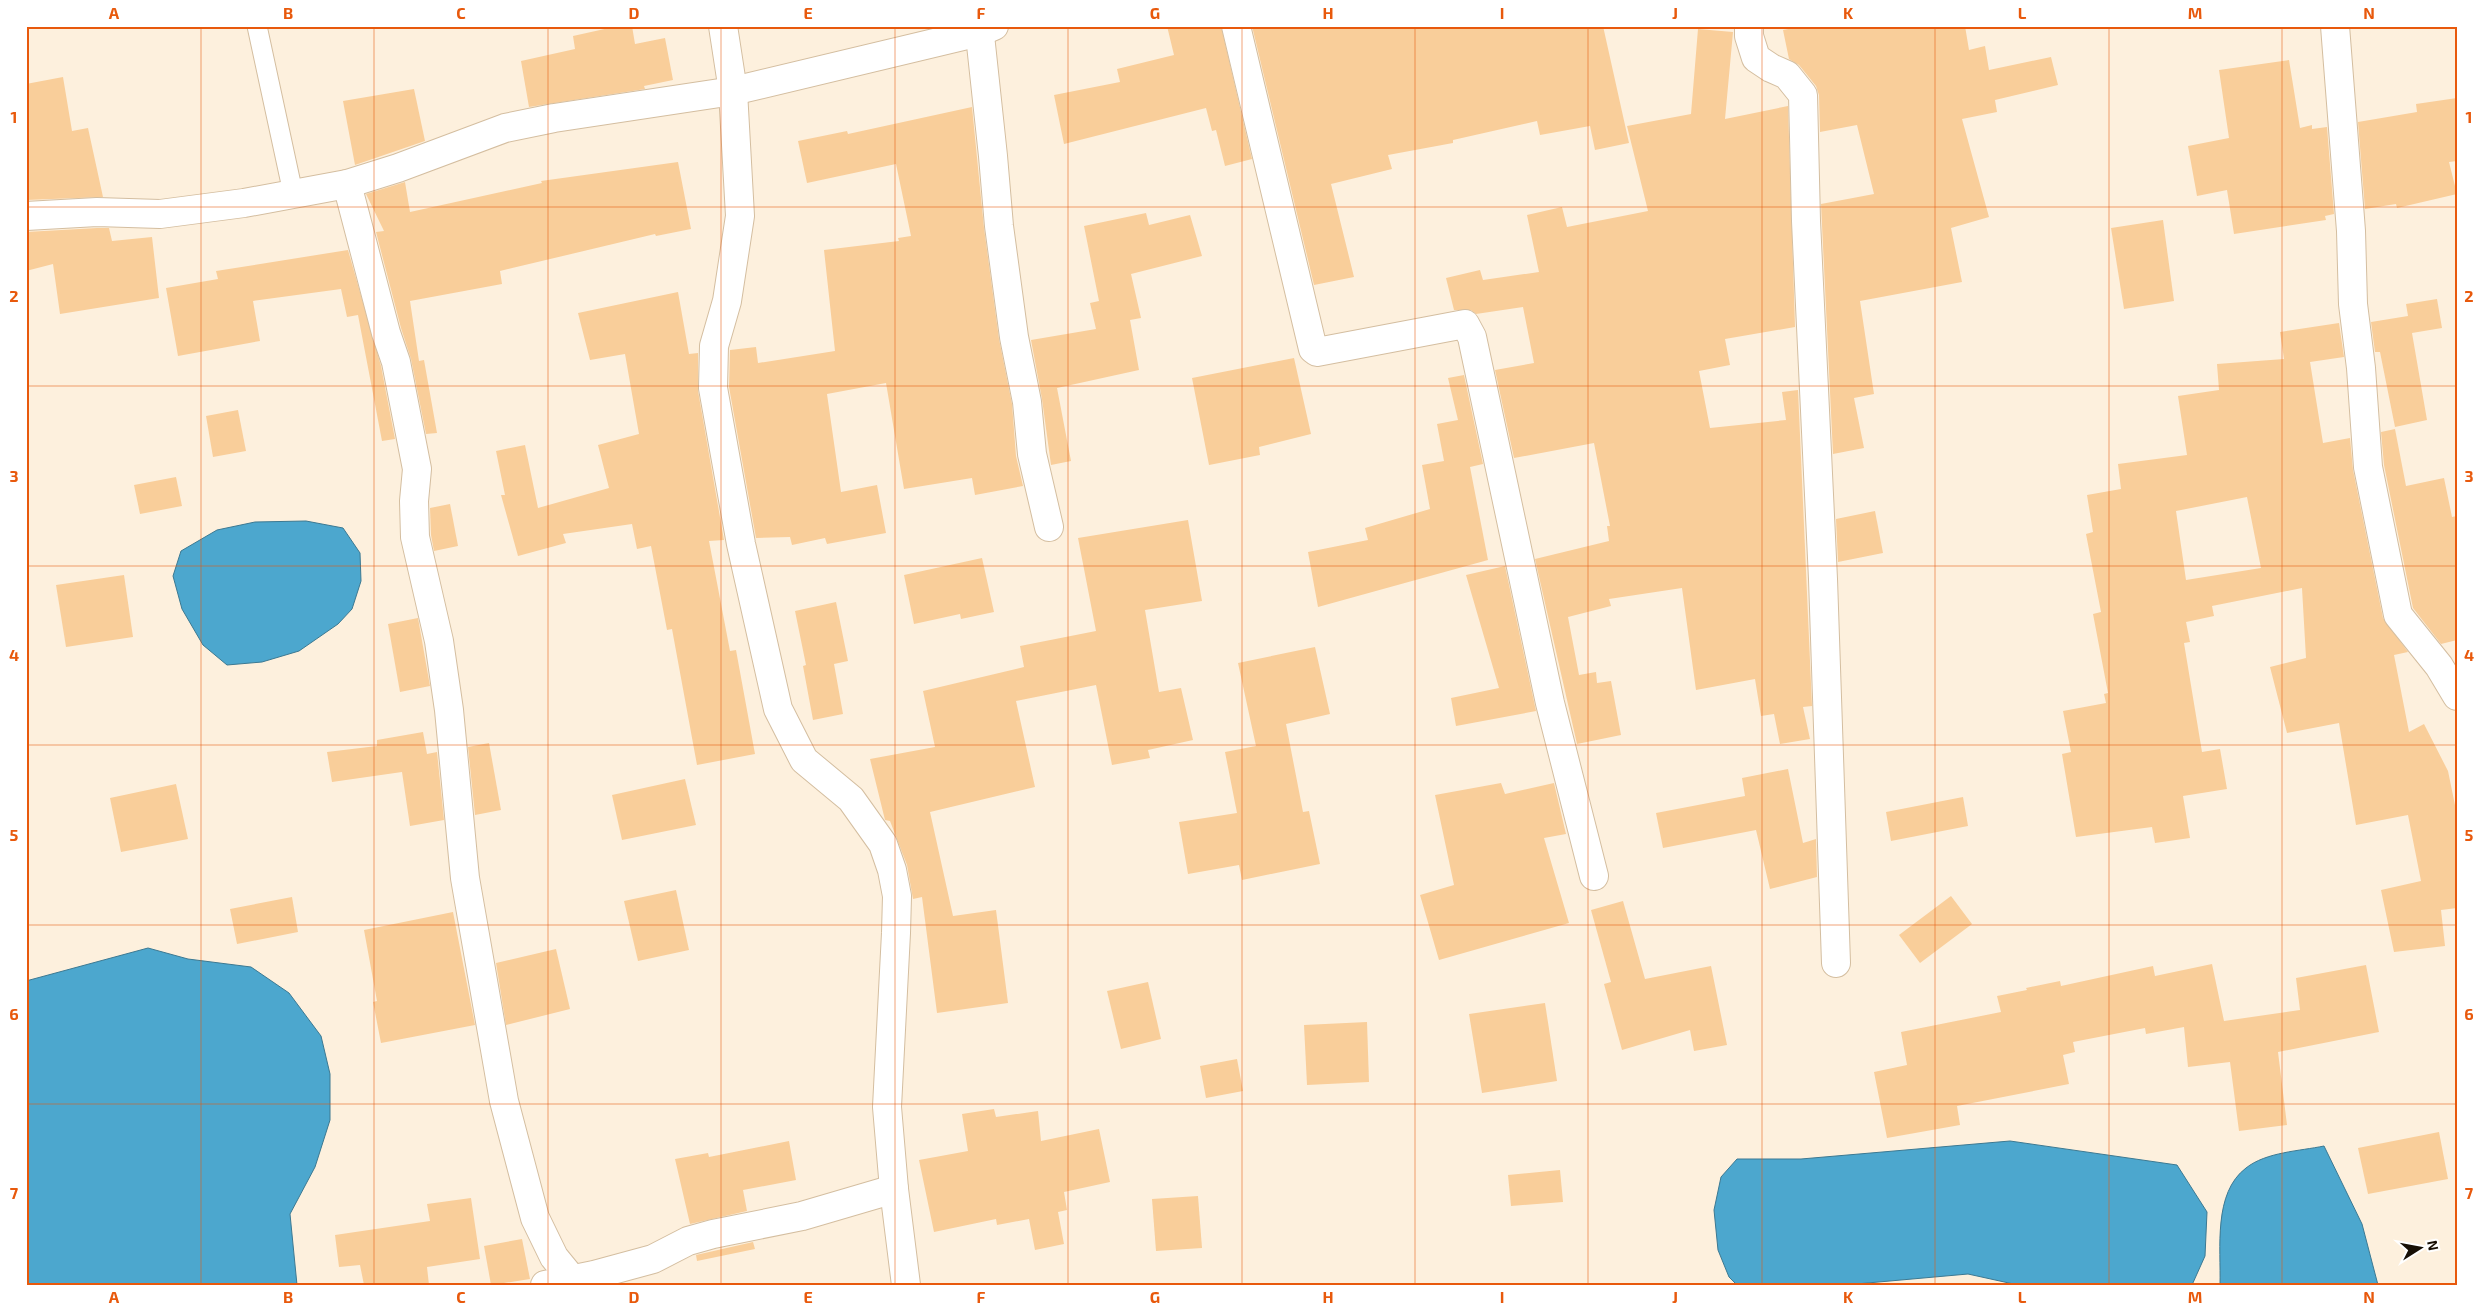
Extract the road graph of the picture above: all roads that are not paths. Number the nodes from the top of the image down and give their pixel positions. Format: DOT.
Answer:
graph roads {
  1 [pos="257,26"];
  2 [pos="723,26"];
  3 [pos="1236,26"];
  4 [pos="1749,26"];
  5 [pos="2335,26"];
  6 [pos="984,28"];
  7 [pos="733,91"];
  8 [pos="347,184"];
  9 [pos="293,193"];
  10 [pos="26,216"];
  11 [pos="1049,527"];
  12 [pos="2457,696"];
  13 [pos="1594,876"];
  14 [pos="1836,964"];
  15 [pos="894,1190"];
  16 [pos="572,1279"];
  17 [pos="545,1285"];
  18 [pos="906,1285"];
  1 -- 9 [label="lane"];
  2 -- 7 [label="street"];
  3 -- 13 [label="street"];
  4 -- 14 [label="street"];
  5 -- 12 [label="street"];
  6 -- 7 [label="street"];
  6 -- 11 [label="street"];
  7 -- 8 [label="street"];
  7 -- 15 [label="street"];
  8 -- 9 [label="street"];
  8 -- 16 [label="street"];
  9 -- 10 [label="street"];
  15 -- 16 [label="street"];
  15 -- 18 [label="street"];
  16 -- 17 [label="street"];
}
